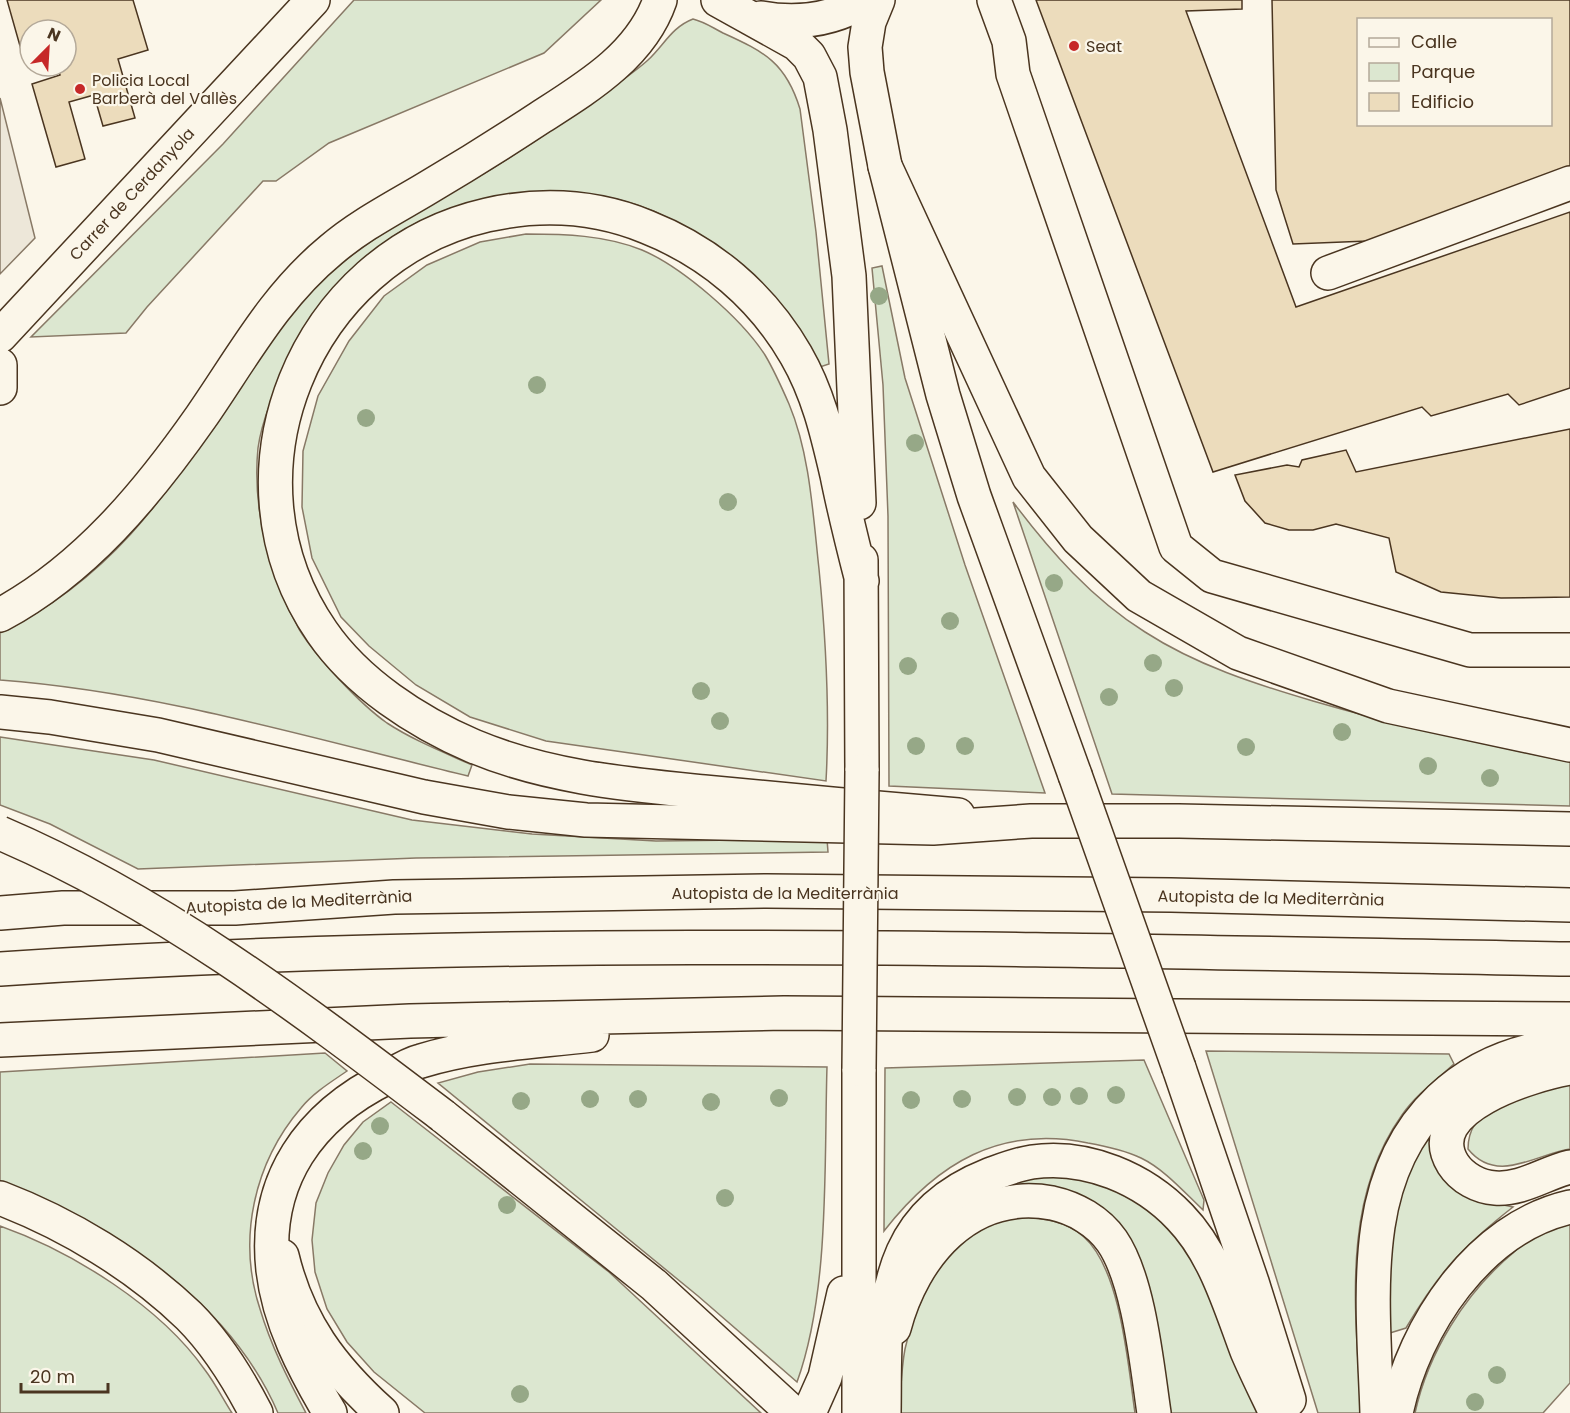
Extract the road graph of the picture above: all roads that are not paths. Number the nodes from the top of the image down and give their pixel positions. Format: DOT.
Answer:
graph roads {
  1 [pos="313,0"];
  2 [pos="660,0"];
  3 [pos="718,0"];
  4 [pos="866,0"];
  5 [pos="878,0"];
  6 [pos="994,0"];
  7 [pos="751,16"];
  8 [pos="885,166"];
  9 [pos="1570,183"];
  10 [pos="1328,273"];
  11 [pos="0,336"];
  12 [pos="0,365"];
  13 [pos="0,388"];
  14 [pos="862,581"];
  15 [pos="0,615"];
  16 [pos="1570,650"];
  17 [pos="0,712"];
  18 [pos="1570,745"];
  19 [pos="1031,821"];
  20 [pos="1570,829"];
  21 [pos="0,833"];
  22 [pos="1570,905"];
  23 [pos="0,913"];
  24 [pos="1570,959"];
  25 [pos="0,969"];
  26 [pos="784,1013"];
  27 [pos="1570,1019"];
  28 [pos="0,1040"];
  29 [pos="1570,1044"];
  30 [pos="1570,1068"];
  31 [pos="1570,1167"];
  32 [pos="0,1198"];
  33 [pos="278,1200"];
  34 [pos="1570,1206"];
  35 [pos="858,1218"];
  36 [pos="876,1410"];
  37 [pos="256,1413"];
  38 [pos="330,1413"];
  39 [pos="382,1413"];
  40 [pos="793,1413"];
  41 [pos="809,1413"];
  42 [pos="1154,1413"];
  43 [pos="1276,1413"];
  44 [pos="1293,1413"];
  45 [pos="1377,1413"];
  46 [pos="1396,1413"];
  1 -- 11 [label="main road, Carrer de Cerdanyola"];
  2 -- 15 [label="main road"];
  3 -- 7 [label="main road"];
  4 -- 7 [label="main road"];
  5 -- 8 [label="main road"];
  6 -- 16 [label="main road"];
  7 -- 14 [label="main road"];
  8 -- 18 [label="main road"];
  8 -- 44 [label="main road, bridge"];
  9 -- 10 [label="main road"];
  12 -- 13 [label="main road"];
  14 -- 19 [label="main road"];
  14 -- 35 [label="main road, bridge"];
  17 -- 19 [label="main road"];
  19 -- 20 [label="main road"];
  21 -- 40 [label="main road, bridge"];
  22 -- 23 [label="main road, Autopista de la Mediterrània"];
  24 -- 25 [label="main road"];
  26 -- 27 [label="main road"];
  26 -- 28 [label="main road"];
  26 -- 33 [label="main road"];
  29 -- 45 [label="main road"];
  30 -- 31 [label="main road"];
  32 -- 37 [label="main road"];
  33 -- 38 [label="main road"];
  33 -- 39 [label="main road"];
  34 -- 46 [label="main road"];
  35 -- 36 [label="main road"];
  35 -- 41 [label="main road"];
  36 -- 42 [label="main road"];
  36 -- 43 [label="main road"];
}
